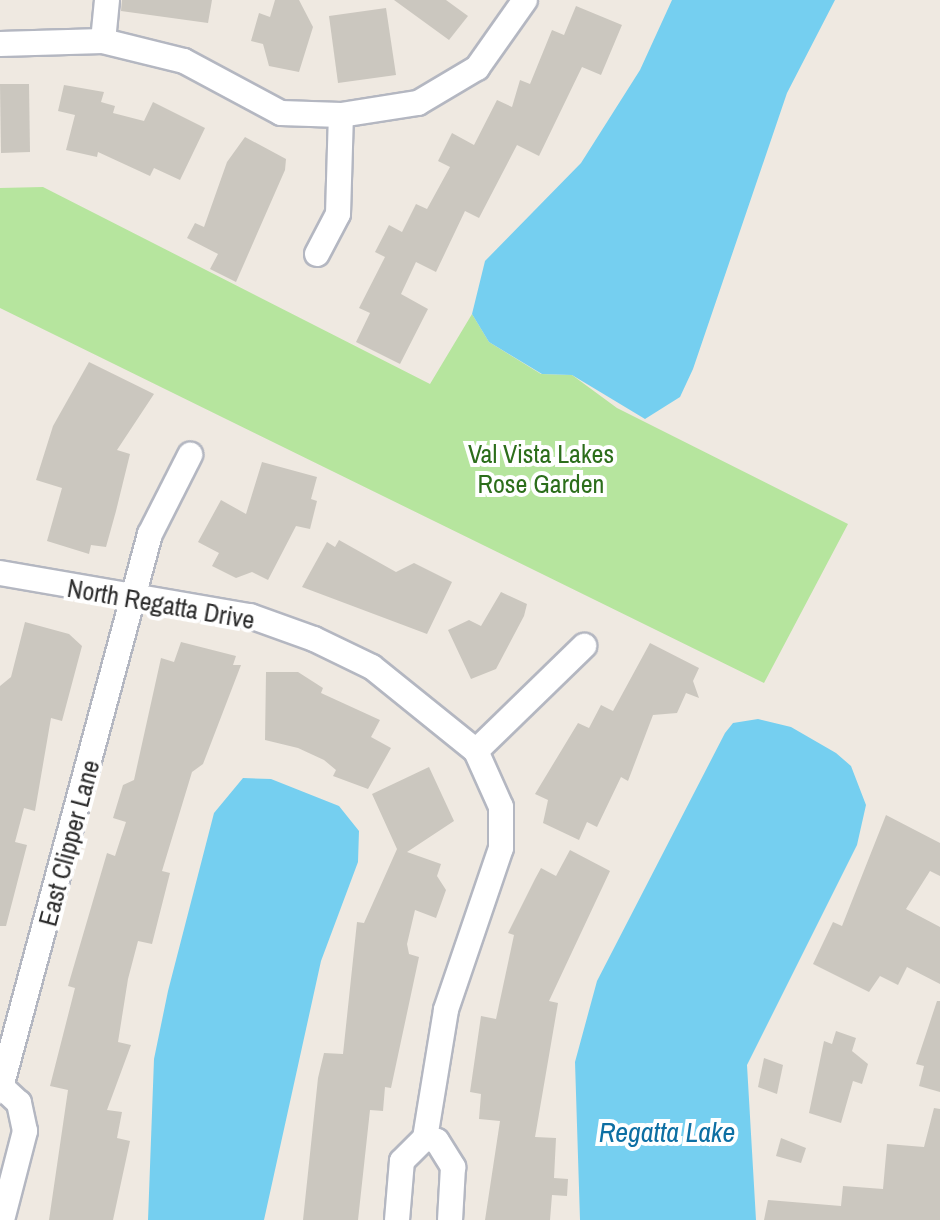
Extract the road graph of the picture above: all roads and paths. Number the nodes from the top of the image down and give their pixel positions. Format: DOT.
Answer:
graph roads {
  1 [pos="107,0"];
  2 [pos="525,0"];
  3 [pos="103,41"];
  4 [pos="0,44"];
  5 [pos="341,115"];
  6 [pos="317,254"];
  7 [pos="190,455"];
  8 [pos="0,573"];
  9 [pos="136,597"];
  10 [pos="584,646"];
  11 [pos="476,751"];
  12 [pos="2,1090"];
  13 [pos="425,1138"];
  14 [pos="2,1220"];
  15 [pos="397,1220"];
  16 [pos="450,1220"];
  1 -- 3 [label="street"];
  2 -- 5 [label="street"];
  3 -- 4 [label="street"];
  3 -- 5 [label="street"];
  5 -- 6 [label="street"];
  7 -- 9 [label="street, East Clipper Lane"];
  8 -- 9 [label="street, North Regatta Drive"];
  9 -- 11 [label="street, North Regatta Drive"];
  9 -- 12 [label="street, East Clipper Lane"];
  10 -- 11 [label="street"];
  11 -- 13 [label="street"];
  12 -- 14 [label="street, East Clipper Lane"];
  13 -- 15 [label="street"];
  13 -- 16 [label="street"];
}
